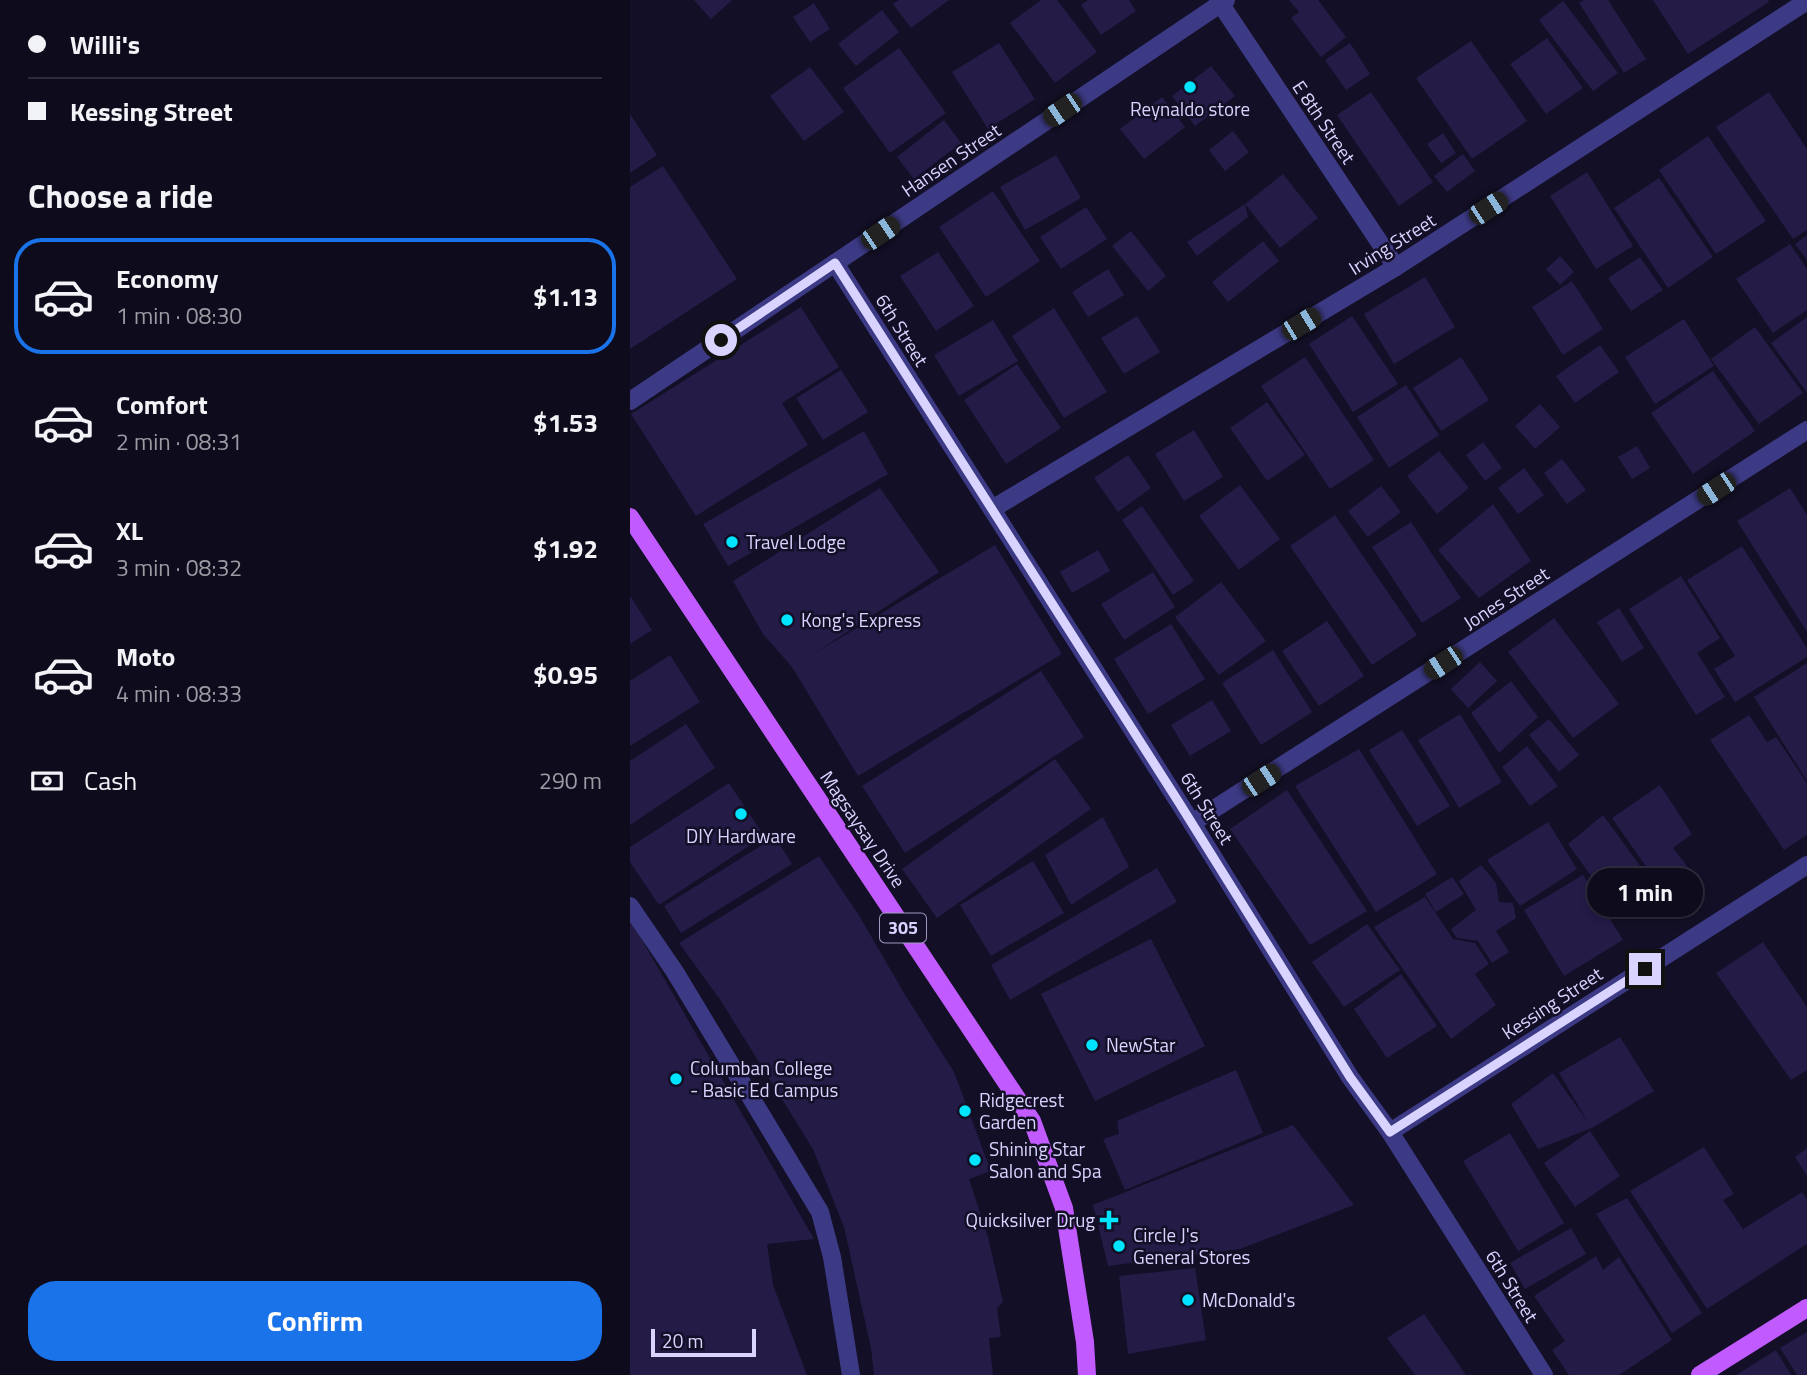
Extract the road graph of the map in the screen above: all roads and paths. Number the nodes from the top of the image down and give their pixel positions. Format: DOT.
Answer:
graph roads {
  1 [pos="1221,1"];
  2 [pos="1807,1"];
  3 [pos="835,263"];
  4 [pos="1396,267"];
  5 [pos="630,401"];
  6 [pos="1807,430"];
  7 [pos="992,509"];
  8 [pos="630,517"];
  9 [pos="1192,824"];
  10 [pos="1807,865"];
  11 [pos="630,906"];
  12 [pos="1390,1132"];
  13 [pos="1807,1308"];
  14 [pos="850,1375"];
  15 [pos="1087,1375"];
  16 [pos="1544,1375"];
  17 [pos="1700,1375"];
  1 -- 3 [label="street, Hansen Street"];
  1 -- 4 [label="street, E 8th Street"];
  2 -- 4 [label="street, Irving Street"];
  3 -- 5 [label="street, Hansen Street"];
  3 -- 7 [label="street, 6th Street"];
  4 -- 7 [label="street, Irving Street"];
  6 -- 9 [label="street, Jones Street"];
  7 -- 9 [label="street, 6th Street"];
  8 -- 15 [label="main road, Magsaysay Drive / 305"];
  9 -- 12 [label="street, 6th Street"];
  10 -- 12 [label="street, Kessing Street"];
  11 -- 14 [label="street"];
  12 -- 16 [label="street, 6th Street"];
  13 -- 17 [label="main road"];
}
